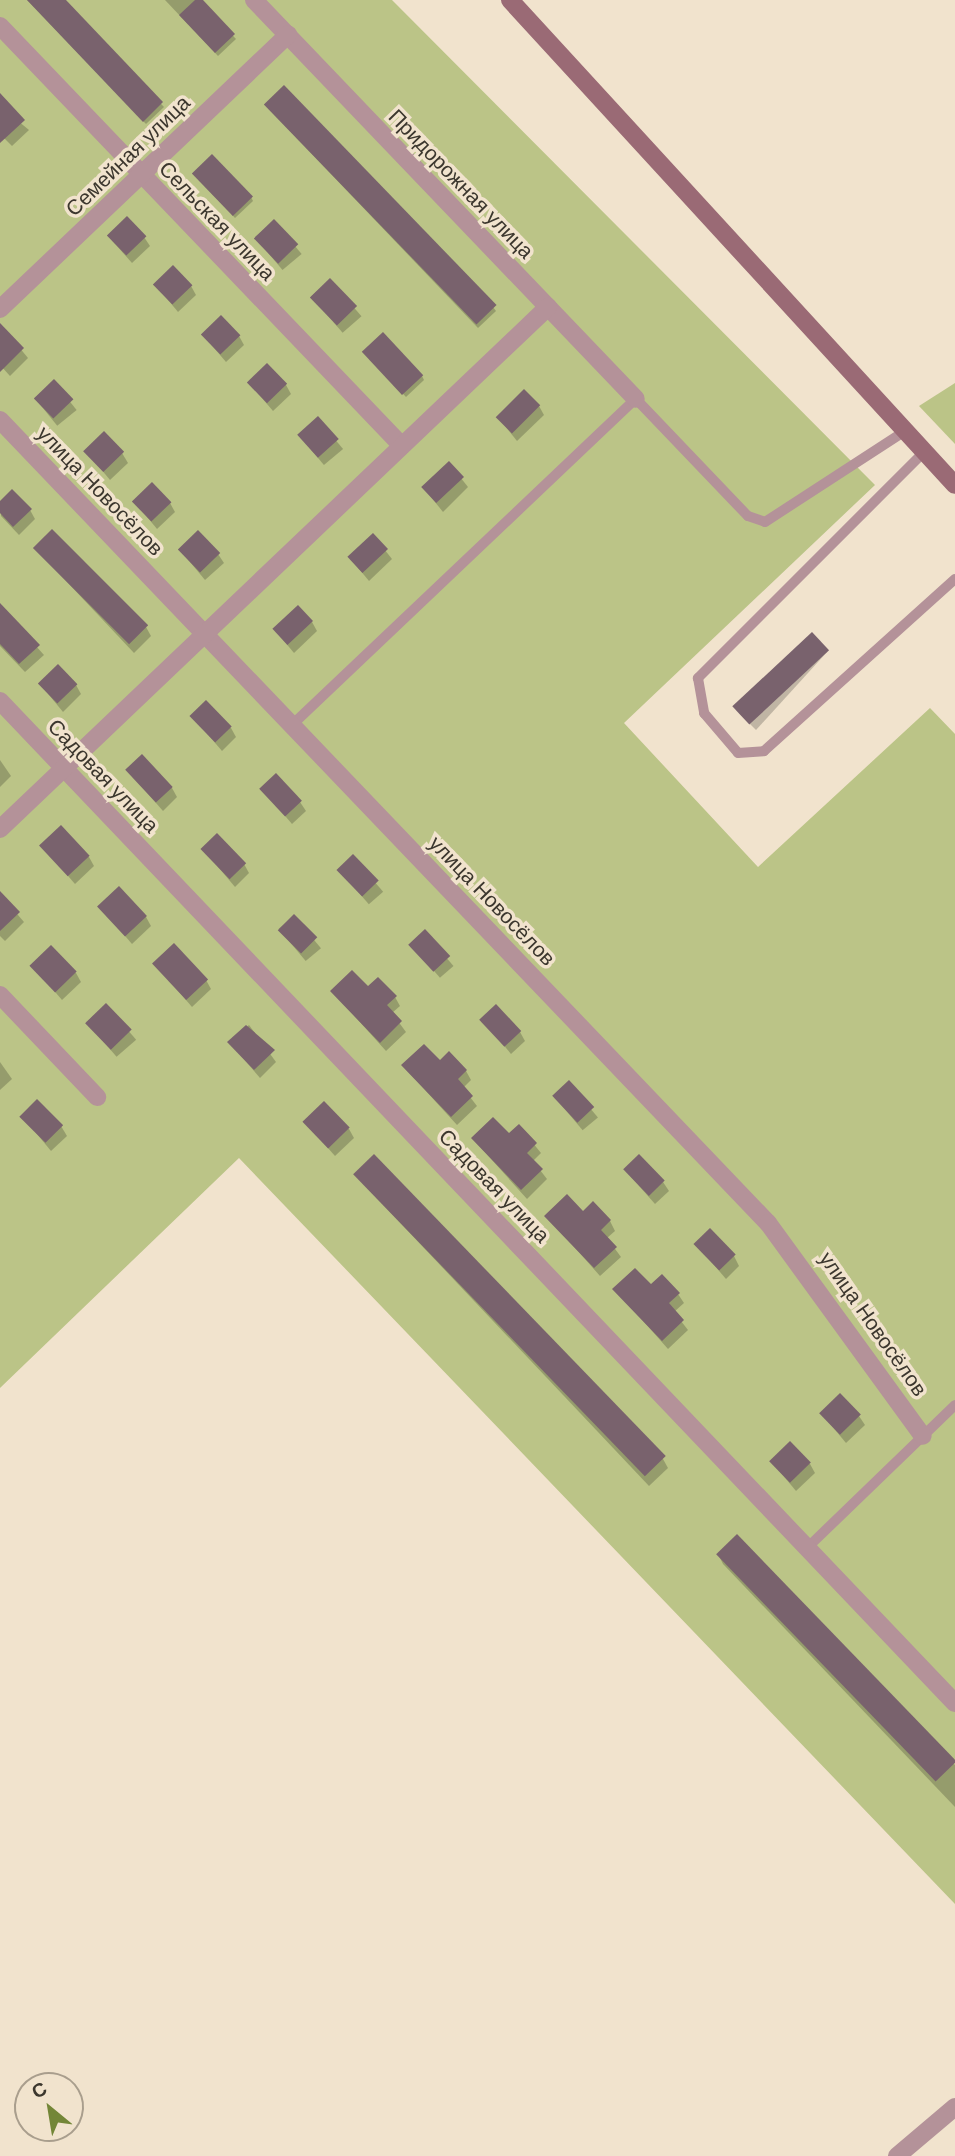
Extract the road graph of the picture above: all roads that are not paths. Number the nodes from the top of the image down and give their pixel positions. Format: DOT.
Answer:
graph roads {
  1 [pos="254,0"];
  2 [pos="510,0"];
  3 [pos="0,26"];
  4 [pos="288,35"];
  5 [pos="142,174"];
  6 [pos="548,307"];
  7 [pos="0,309"];
  8 [pos="636,399"];
  9 [pos="0,420"];
  10 [pos="905,431"];
  11 [pos="402,446"];
  12 [pos="924,452"];
  13 [pos="955,485"];
  14 [pos="955,579"];
  15 [pos="205,634"];
  16 [pos="0,701"];
  17 [pos="292,725"];
  18 [pos="64,768"];
  19 [pos="0,829"];
  20 [pos="0,995"];
  21 [pos="97,1097"];
  22 [pos="955,1405"];
  23 [pos="923,1436"];
  24 [pos="807,1548"];
  25 [pos="955,1703"];
  26 [pos="955,2106"];
  27 [pos="897,2156"];
  1 -- 4 [label="street, Придорожная улица"];
  2 -- 10 [label="main road"];
  3 -- 5 [label="street, Сельская улица"];
  4 -- 5 [label="street, Семейная улица"];
  4 -- 6 [label="street, Придорожная улица"];
  5 -- 7 [label="street, Семейная улица"];
  5 -- 11 [label="street, Сельская улица"];
  6 -- 8 [label="street, Придорожная улица"];
  6 -- 11 [label="street"];
  8 -- 10 [label="lane"];
  8 -- 17 [label="lane"];
  9 -- 15 [label="street, улица Новосёлов"];
  10 -- 12 [label="main road"];
  11 -- 15 [label="street"];
  12 -- 13 [label="main road"];
  12 -- 14 [label="lane"];
  15 -- 17 [label="street, улица Новосёлов"];
  15 -- 18 [label="street"];
  16 -- 18 [label="street, Садовая улица"];
  17 -- 23 [label="street, улица Новосёлов"];
  18 -- 19 [label="street"];
  18 -- 24 [label="street, Садовая улица"];
  20 -- 21 [label="street"];
  22 -- 23 [label="lane"];
  23 -- 24 [label="lane"];
  24 -- 25 [label="street, Садовая улица"];
  26 -- 27 [label="street"];
}
